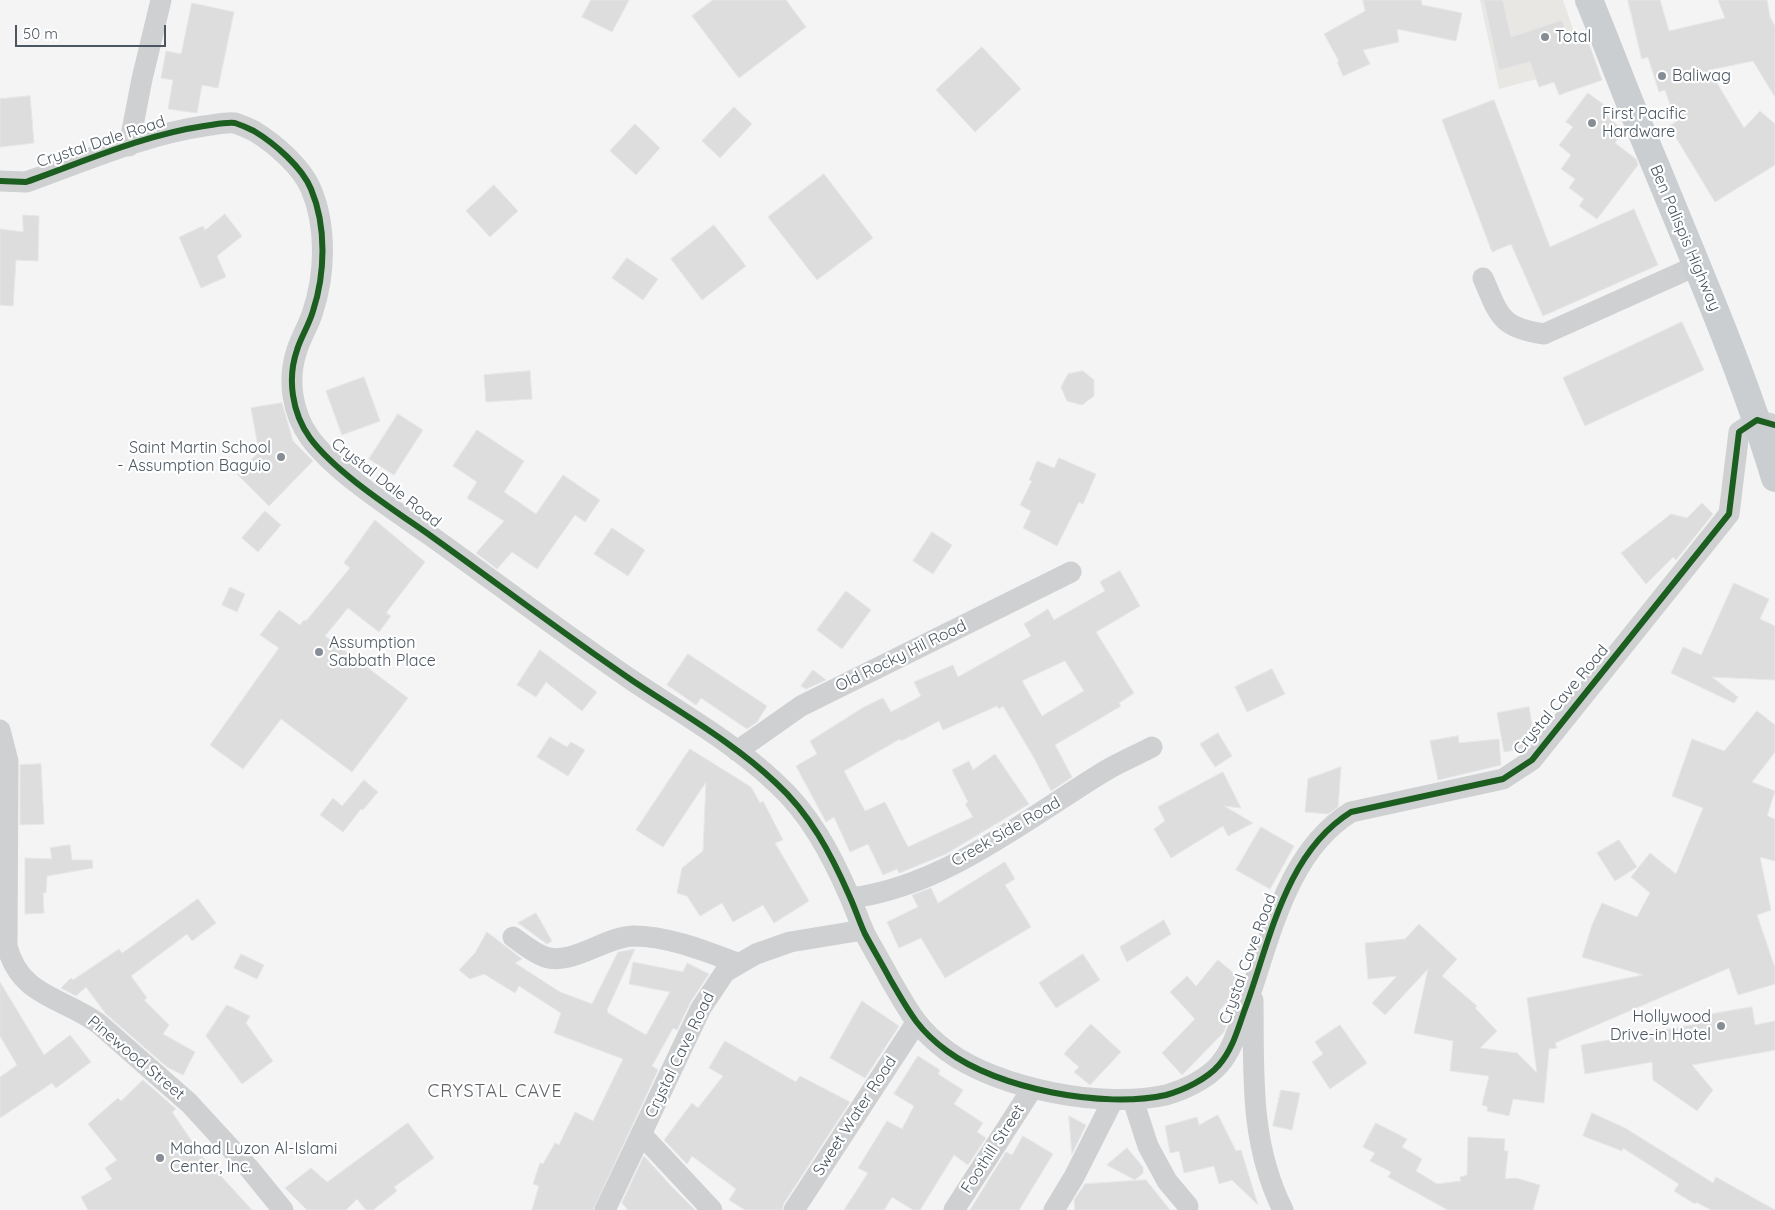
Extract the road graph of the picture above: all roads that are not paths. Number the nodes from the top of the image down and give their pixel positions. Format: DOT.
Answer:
graph roads {
  1 [pos="161,0"];
  2 [pos="1588,0"];
  3 [pos="130,146"];
  4 [pos="0,181"];
  5 [pos="1698,265"];
  6 [pos="1482,278"];
  7 [pos="1766,422"];
  8 [pos="1775,478"];
  9 [pos="1071,572"];
  10 [pos="0,730"];
  11 [pos="1152,746"];
  12 [pos="737,751"];
  13 [pos="851,898"];
  14 [pos="863,930"];
  15 [pos="512,937"];
  16 [pos="737,963"];
  17 [pos="1253,987"];
  18 [pos="916,1023"];
  19 [pos="1032,1089"];
  20 [pos="1123,1100"];
  21 [pos="641,1134"];
  22 [pos="1188,1206"];
  23 [pos="283,1210"];
  24 [pos="604,1210"];
  25 [pos="712,1210"];
  26 [pos="794,1210"];
  27 [pos="954,1210"];
  28 [pos="1054,1210"];
  29 [pos="1282,1210"];
  1 -- 3 [label="street"];
  2 -- 5 [label="main road, Ben Palispis Highway"];
  3 -- 4 [label="street, Crystal Dale Road"];
  3 -- 12 [label="street, Crystal Dale Road"];
  5 -- 6 [label="street"];
  5 -- 7 [label="main road, Ben Palispis Highway"];
  7 -- 8 [label="main road, Ben Palispis Highway"];
  7 -- 17 [label="street, Crystal Cave Road"];
  9 -- 12 [label="street, Old Rocky Hil Road"];
  10 -- 23 [label="street, Pinewood Street"];
  11 -- 13 [label="street, Creek Side Road"];
  12 -- 13 [label="street, Crystal Dale Road"];
  13 -- 14 [label="street, Crystal Dale Road"];
  14 -- 16 [label="street, Crystal Cave Road"];
  14 -- 18 [label="street, Crystal Cave Road"];
  15 -- 16 [label="street"];
  16 -- 21 [label="street, Crystal Cave Road"];
  17 -- 20 [label="street, Crystal Cave Road"];
  17 -- 29 [label="street"];
  18 -- 19 [label="street, Crystal Cave Road"];
  18 -- 26 [label="street, Sweet Water Road"];
  19 -- 20 [label="street, Crystal Cave Road"];
  19 -- 27 [label="street, Foothill Street"];
  20 -- 22 [label="street"];
  20 -- 28 [label="street"];
  21 -- 24 [label="street, Crystal Cave Road"];
  21 -- 25 [label="street"];
}
